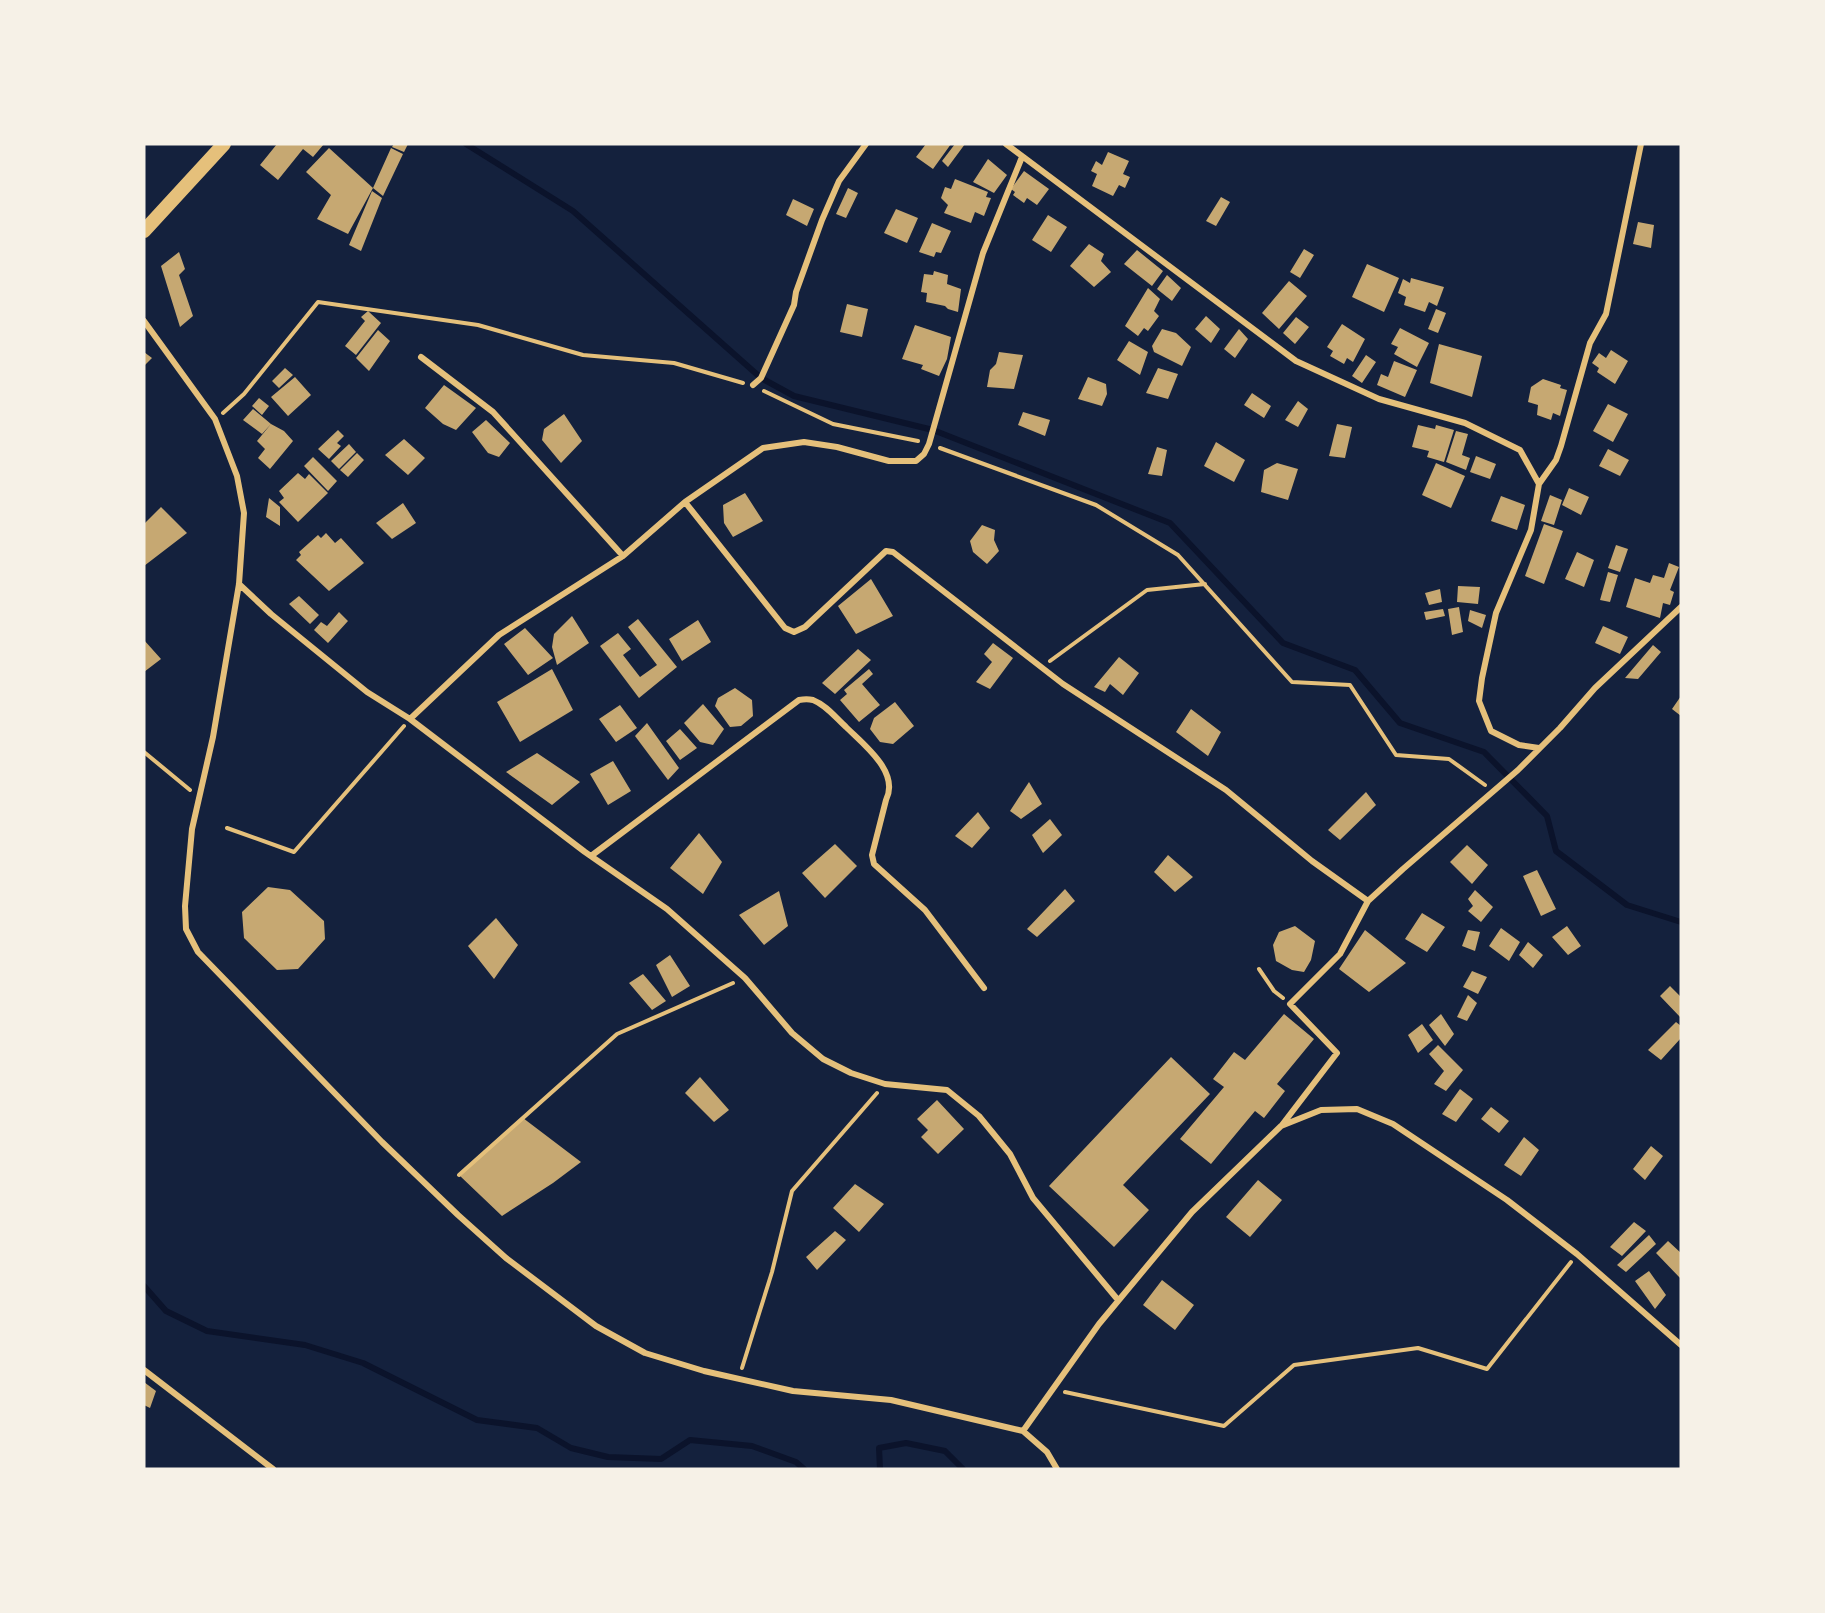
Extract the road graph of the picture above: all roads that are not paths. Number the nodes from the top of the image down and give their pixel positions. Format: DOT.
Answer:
graph roads {
  1 [pos="224,144"];
  2 [pos="866,144"];
  3 [pos="1006,144"];
  4 [pos="1641,144"];
  5 [pos="1022,157"];
  6 [pos="144,231"];
  7 [pos="144,321"];
  8 [pos="421,357"];
  9 [pos="753,386"];
  10 [pos="1539,484"];
  11 [pos="685,502"];
  12 [pos="623,556"];
  13 [pos="239,584"];
  14 [pos="1681,607"];
  15 [pos="410,719"];
  16 [pos="1539,748"];
  17 [pos="591,856"];
  18 [pos="1368,901"];
  19 [pos="984,988"];
  20 [pos="1281,1126"];
  21 [pos="1118,1300"];
  22 [pos="1681,1345"];
  23 [pos="144,1370"];
  24 [pos="1023,1431"];
  25 [pos="273,1469"];
  26 [pos="1057,1469"];
  1 -- 6 [label="highway"];
  2 -- 9 [label="street"];
  3 -- 5 [label="street"];
  4 -- 10 [label="street"];
  5 -- 10 [label="street"];
  5 -- 11 [label="street"];
  7 -- 13 [label="street"];
  8 -- 12 [label="street"];
  10 -- 16 [label="street"];
  11 -- 12 [label="street"];
  11 -- 18 [label="street"];
  12 -- 15 [label="street"];
  13 -- 15 [label="street"];
  13 -- 24 [label="street"];
  14 -- 16 [label="street"];
  15 -- 17 [label="street"];
  16 -- 18 [label="street"];
  17 -- 19 [label="street"];
  17 -- 21 [label="street"];
  18 -- 20 [label="street"];
  20 -- 21 [label="street"];
  20 -- 22 [label="street"];
  21 -- 24 [label="street"];
  23 -- 25 [label="street"];
  24 -- 26 [label="street"];
}
